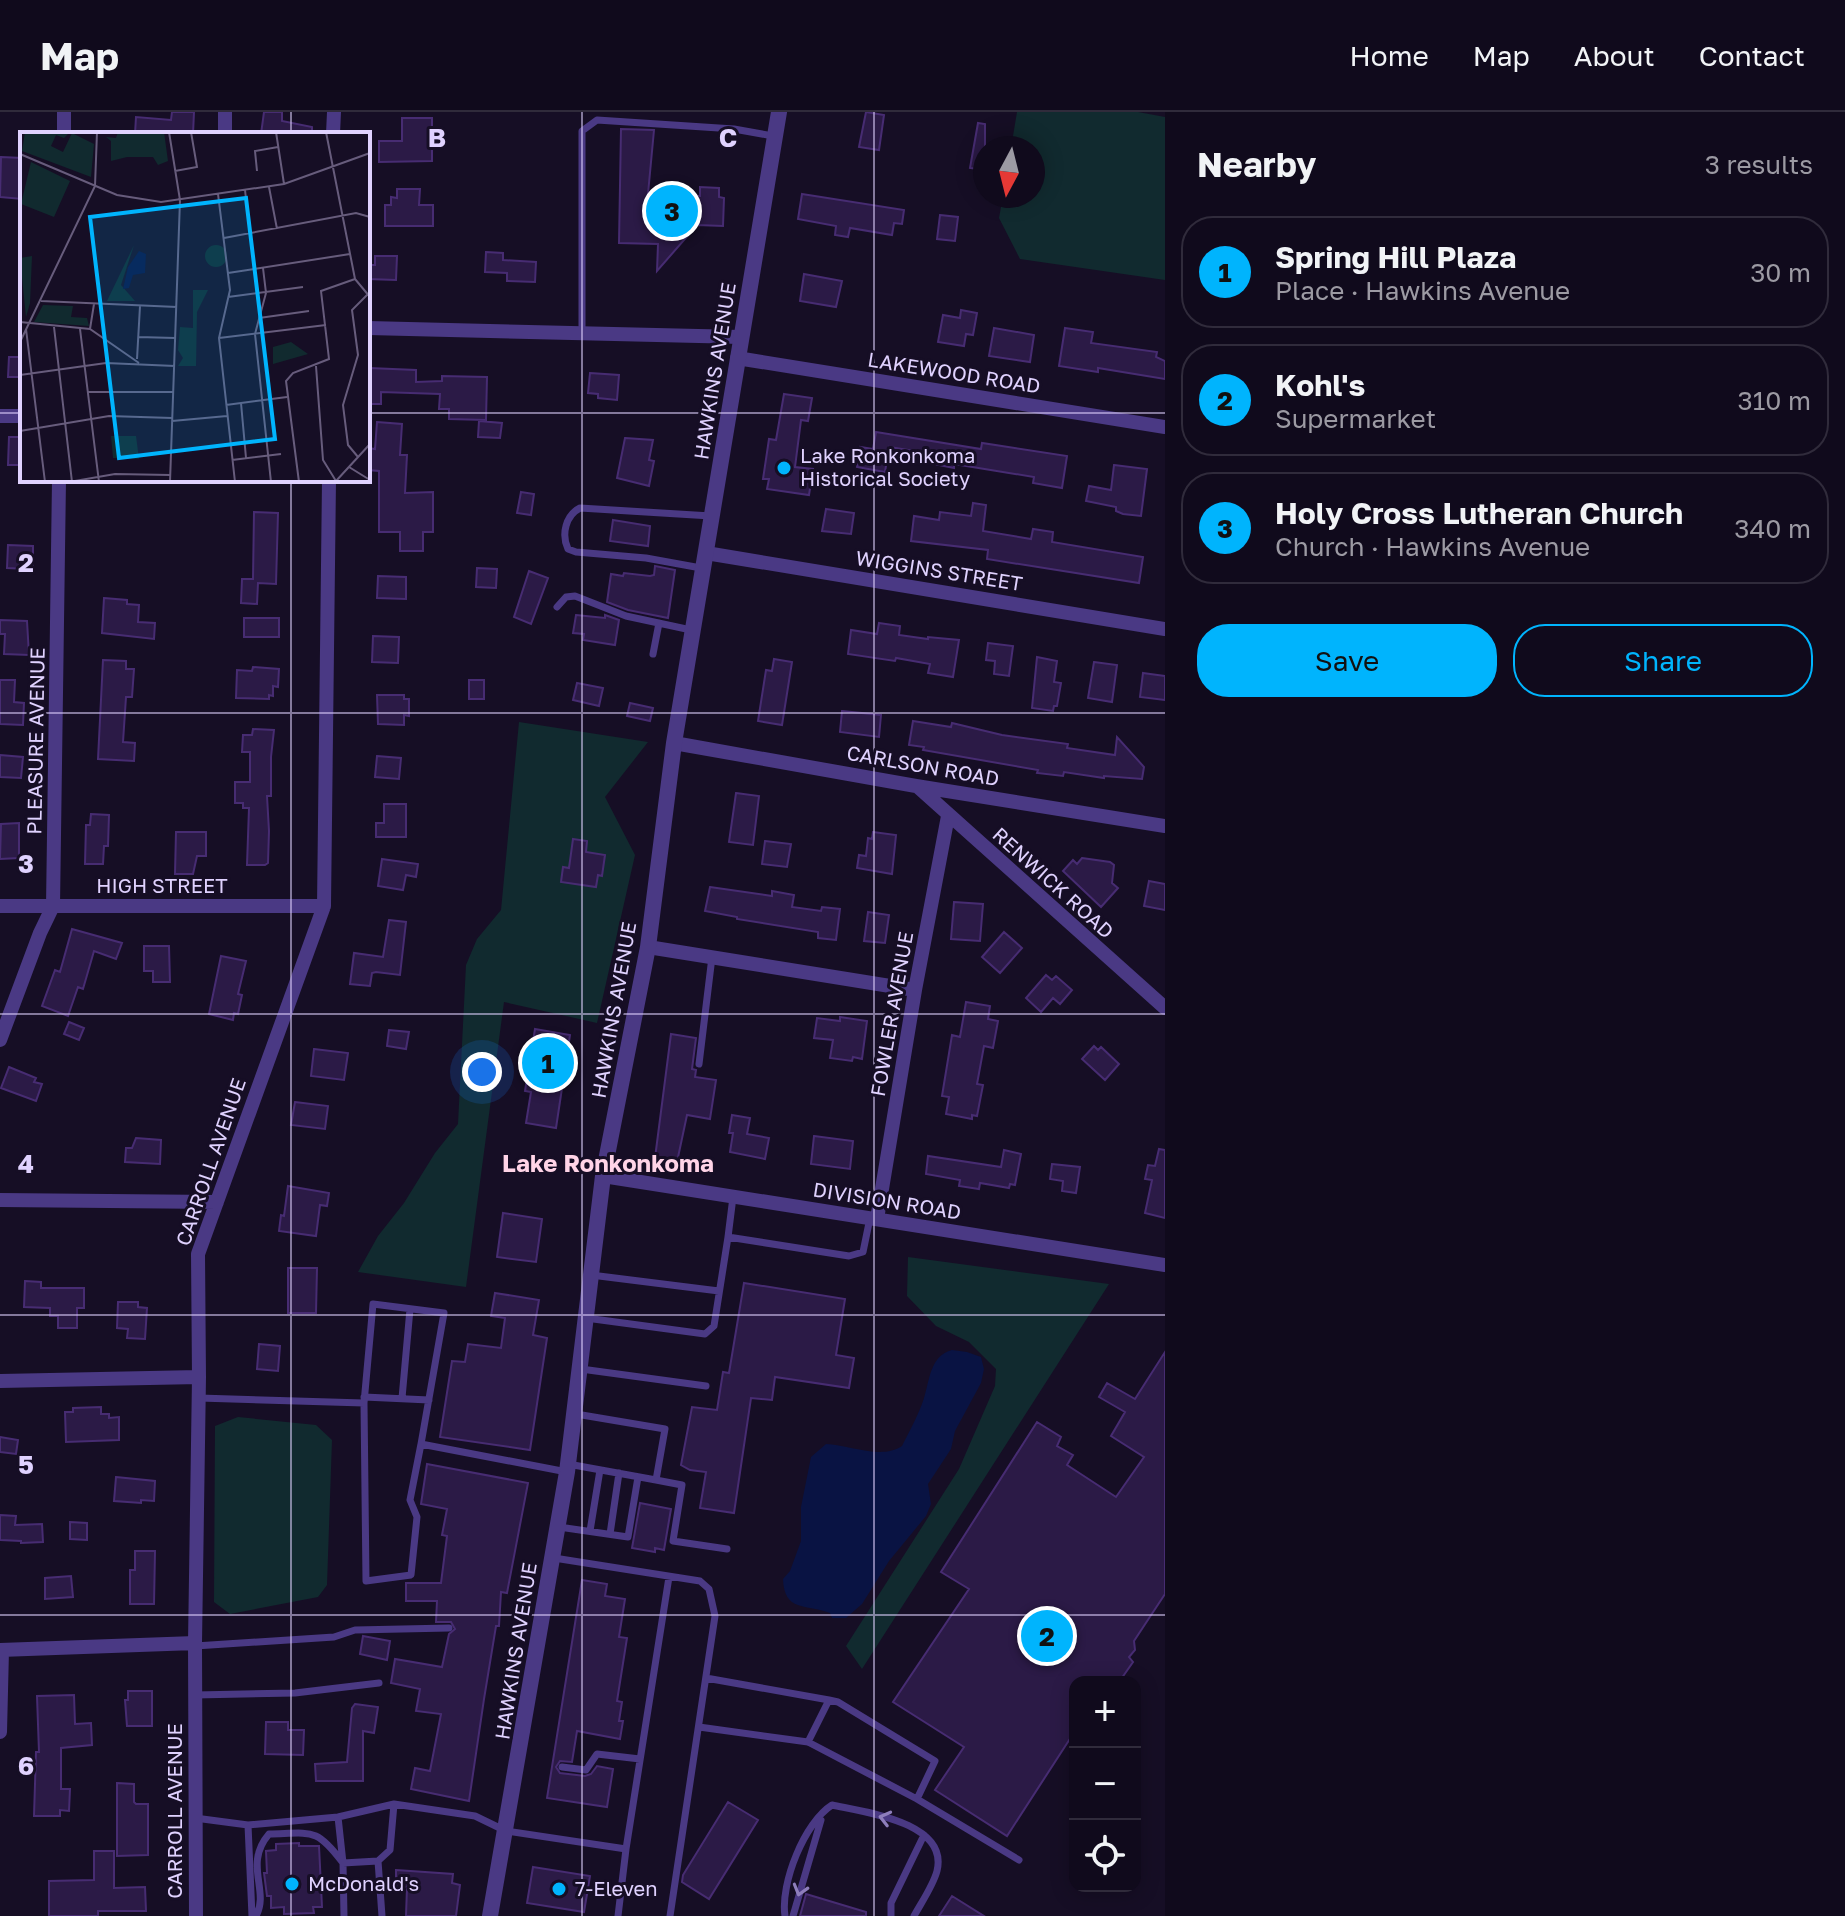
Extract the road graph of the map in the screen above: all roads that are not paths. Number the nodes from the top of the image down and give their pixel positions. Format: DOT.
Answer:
graph roads {
  1 [pos="334,112"];
  2 [pos="779,112"];
  3 [pos="333,132"];
  4 [pos="775,136"];
  5 [pos="370,328"];
  6 [pos="582,333"];
  7 [pos="741,337"];
  8 [pos="737,358"];
  9 [pos="1165,427"];
  10 [pos="59,482"];
  11 [pos="329,482"];
  12 [pos="712,516"];
  13 [pos="705,561"];
  14 [pos="557,607"];
  15 [pos="659,623"];
  16 [pos="1165,629"];
  17 [pos="693,630"];
  18 [pos="653,654"];
  19 [pos="674,743"];
  20 [pos="916,786"];
  21 [pos="948,816"];
  22 [pos="1165,826"];
  23 [pos="0,906"];
  24 [pos="53,906"];
  25 [pos="324,906"];
  26 [pos="648,947"];
  27 [pos="712,957"];
  28 [pos="915,990"];
  29 [pos="1165,1008"];
  30 [pos="4,1021"];
  31 [pos="0,1040"];
  32 [pos="699,1064"];
  33 [pos="603,1176"];
  34 [pos="733,1197"];
  35 [pos="0,1200"];
  36 [pos="217,1202"];
  37 [pos="873,1218"];
  38 [pos="728,1237"];
  39 [pos="1165,1265"];
  40 [pos="591,1275"];
  41 [pos="719,1291"];
  42 [pos="410,1309"];
  43 [pos="585,1318"];
  44 [pos="579,1369"];
  45 [pos="199,1377"];
  46 [pos="0,1381"];
  47 [pos="706,1386"];
  48 [pos="199,1398"];
  49 [pos="402,1398"];
  50 [pos="364,1400"];
  51 [pos="429,1400"];
  52 [pos="574,1414"];
  53 [pos="421,1444"];
  54 [pos="567,1468"];
  55 [pos="600,1470"];
  56 [pos="619,1473"];
  57 [pos="638,1477"];
  58 [pos="656,1480"];
  59 [pos="557,1526"];
  60 [pos="590,1531"];
  61 [pos="610,1534"];
  62 [pos="727,1549"];
  63 [pos="551,1558"];
  64 [pos="669,1577"];
  65 [pos="449,1628"];
  66 [pos="195,1644"];
  67 [pos="1,1650"];
  68 [pos="706,1678"];
  69 [pos="379,1683"];
  70 [pos="195,1695"];
  71 [pos="829,1700"];
  72 [pos="699,1727"];
  73 [pos="0,1732"];
  74 [pos="808,1742"];
  75 [pos="640,1759"];
  76 [pos="562,1767"];
  77 [pos="917,1799"];
  78 [pos="394,1804"];
  79 [pos="824,1810"];
  80 [pos="338,1817"];
  81 [pos="195,1818"];
  82 [pos="248,1825"];
  83 [pos="506,1831"];
  84 [pos="924,1835"];
  85 [pos="626,1849"];
  86 [pos="1019,1860"];
  87 [pos="378,1861"];
  88 [pos="343,1863"];
  89 [pos="196,1916"];
  90 [pos="254,1916"];
  91 [pos="344,1916"];
  92 [pos="382,1916"];
  93 [pos="490,1916"];
  94 [pos="618,1916"];
  95 [pos="670,1916"];
  96 [pos="785,1916"];
  97 [pos="793,1916"];
  98 [pos="891,1916"];
  99 [pos="914,1916"];
  1 -- 3 [label="street"];
  2 -- 4 [label="street, HAWKINS AVENUE"];
  4 -- 6 [label="lane"];
  4 -- 7 [label="street, HAWKINS AVENUE"];
  5 -- 6 [label="street"];
  6 -- 7 [label="street"];
  7 -- 8 [label="street, HAWKINS AVENUE"];
  8 -- 9 [label="street, LAKEWOOD ROAD"];
  8 -- 12 [label="street, HAWKINS AVENUE"];
  10 -- 24 [label="street, PLEASURE AVENUE"];
  11 -- 25 [label="street, CARROLL AVENUE"];
  12 -- 13 [label="street, HAWKINS AVENUE"];
  12 -- 13 [label="lane"];
  13 -- 16 [label="street, WIGGINS STREET"];
  13 -- 17 [label="street, HAWKINS AVENUE"];
  14 -- 15 [label="lane"];
  15 -- 17 [label="lane"];
  15 -- 18 [label="lane"];
  17 -- 19 [label="street, HAWKINS AVENUE"];
  19 -- 20 [label="street, CARLSON ROAD"];
  19 -- 26 [label="street, HAWKINS AVENUE"];
  20 -- 21 [label="street, RENWICK ROAD"];
  20 -- 22 [label="street, CARLSON ROAD"];
  21 -- 28 [label="street, FOWLER AVENUE"];
  21 -- 29 [label="street, RENWICK ROAD"];
  23 -- 24 [label="street, HIGH STREET"];
  24 -- 25 [label="street, HIGH STREET"];
  24 -- 30 [label="street, PLEASURE AVENUE"];
  25 -- 36 [label="street, CARROLL AVENUE"];
  26 -- 27 [label="street"];
  26 -- 33 [label="street, HAWKINS AVENUE"];
  27 -- 28 [label="street"];
  27 -- 32 [label="lane"];
  28 -- 37 [label="street, FOWLER AVENUE"];
  30 -- 31 [label="street, PLEASURE AVENUE"];
  33 -- 34 [label="street, DIVISION ROAD"];
  33 -- 40 [label="street, HAWKINS AVENUE"];
  34 -- 37 [label="street, DIVISION ROAD"];
  34 -- 38 [label="lane"];
  35 -- 36 [label="street"];
  36 -- 45 [label="street, CARROLL AVENUE"];
  37 -- 38 [label="lane"];
  37 -- 39 [label="street, DIVISION ROAD"];
  38 -- 41 [label="lane"];
  40 -- 41 [label="lane"];
  40 -- 43 [label="street, HAWKINS AVENUE"];
  41 -- 43 [label="lane"];
  42 -- 49 [label="lane"];
  42 -- 50 [label="lane"];
  42 -- 51 [label="lane"];
  43 -- 44 [label="street, HAWKINS AVENUE"];
  44 -- 47 [label="lane"];
  44 -- 52 [label="street, HAWKINS AVENUE"];
  45 -- 46 [label="street"];
  45 -- 48 [label="street, CARROLL AVENUE"];
  48 -- 50 [label="lane"];
  48 -- 66 [label="street, CARROLL AVENUE"];
  49 -- 50 [label="lane"];
  49 -- 51 [label="lane"];
  50 -- 53 [label="lane"];
  51 -- 53 [label="lane"];
  52 -- 54 [label="street, HAWKINS AVENUE"];
  52 -- 58 [label="lane"];
  53 -- 54 [label="lane"];
  54 -- 55 [label="lane"];
  54 -- 59 [label="street, HAWKINS AVENUE"];
  55 -- 56 [label="lane"];
  55 -- 60 [label="lane"];
  56 -- 57 [label="lane"];
  56 -- 61 [label="lane"];
  57 -- 58 [label="lane"];
  57 -- 61 [label="lane"];
  58 -- 62 [label="lane"];
  59 -- 60 [label="lane"];
  59 -- 63 [label="street, HAWKINS AVENUE"];
  60 -- 61 [label="lane"];
  63 -- 64 [label="lane"];
  63 -- 83 [label="street, HAWKINS AVENUE"];
  64 -- 68 [label="lane"];
  64 -- 75 [label="lane"];
  65 -- 66 [label="lane"];
  66 -- 67 [label="street"];
  66 -- 70 [label="street, CARROLL AVENUE"];
  67 -- 73 [label="street"];
  68 -- 71 [label="lane"];
  68 -- 72 [label="lane"];
  69 -- 70 [label="lane"];
  70 -- 81 [label="street, CARROLL AVENUE"];
  71 -- 74 [label="lane"];
  71 -- 77 [label="lane"];
  72 -- 74 [label="lane"];
  72 -- 95 [label="lane"];
  74 -- 77 [label="lane"];
  75 -- 76 [label="lane"];
  75 -- 85 [label="lane"];
  77 -- 86 [label="lane"];
  78 -- 80 [label="lane"];
  78 -- 83 [label="lane"];
  78 -- 87 [label="lane"];
  84 -- 79 [label="lane, one-way"];
  79 -- 96 [label="lane"];
  79 -- 97 [label="lane, one-way"];
  80 -- 82 [label="lane"];
  80 -- 88 [label="lane"];
  81 -- 82 [label="lane"];
  81 -- 89 [label="street, CARROLL AVENUE"];
  82 -- 90 [label="lane"];
  83 -- 85 [label="lane"];
  83 -- 93 [label="street, HAWKINS AVENUE"];
  84 -- 98 [label="lane"];
  84 -- 99 [label="lane"];
  85 -- 94 [label="lane"];
  87 -- 88 [label="lane"];
  87 -- 92 [label="lane"];
  88 -- 90 [label="lane"];
  88 -- 91 [label="lane"];
}
